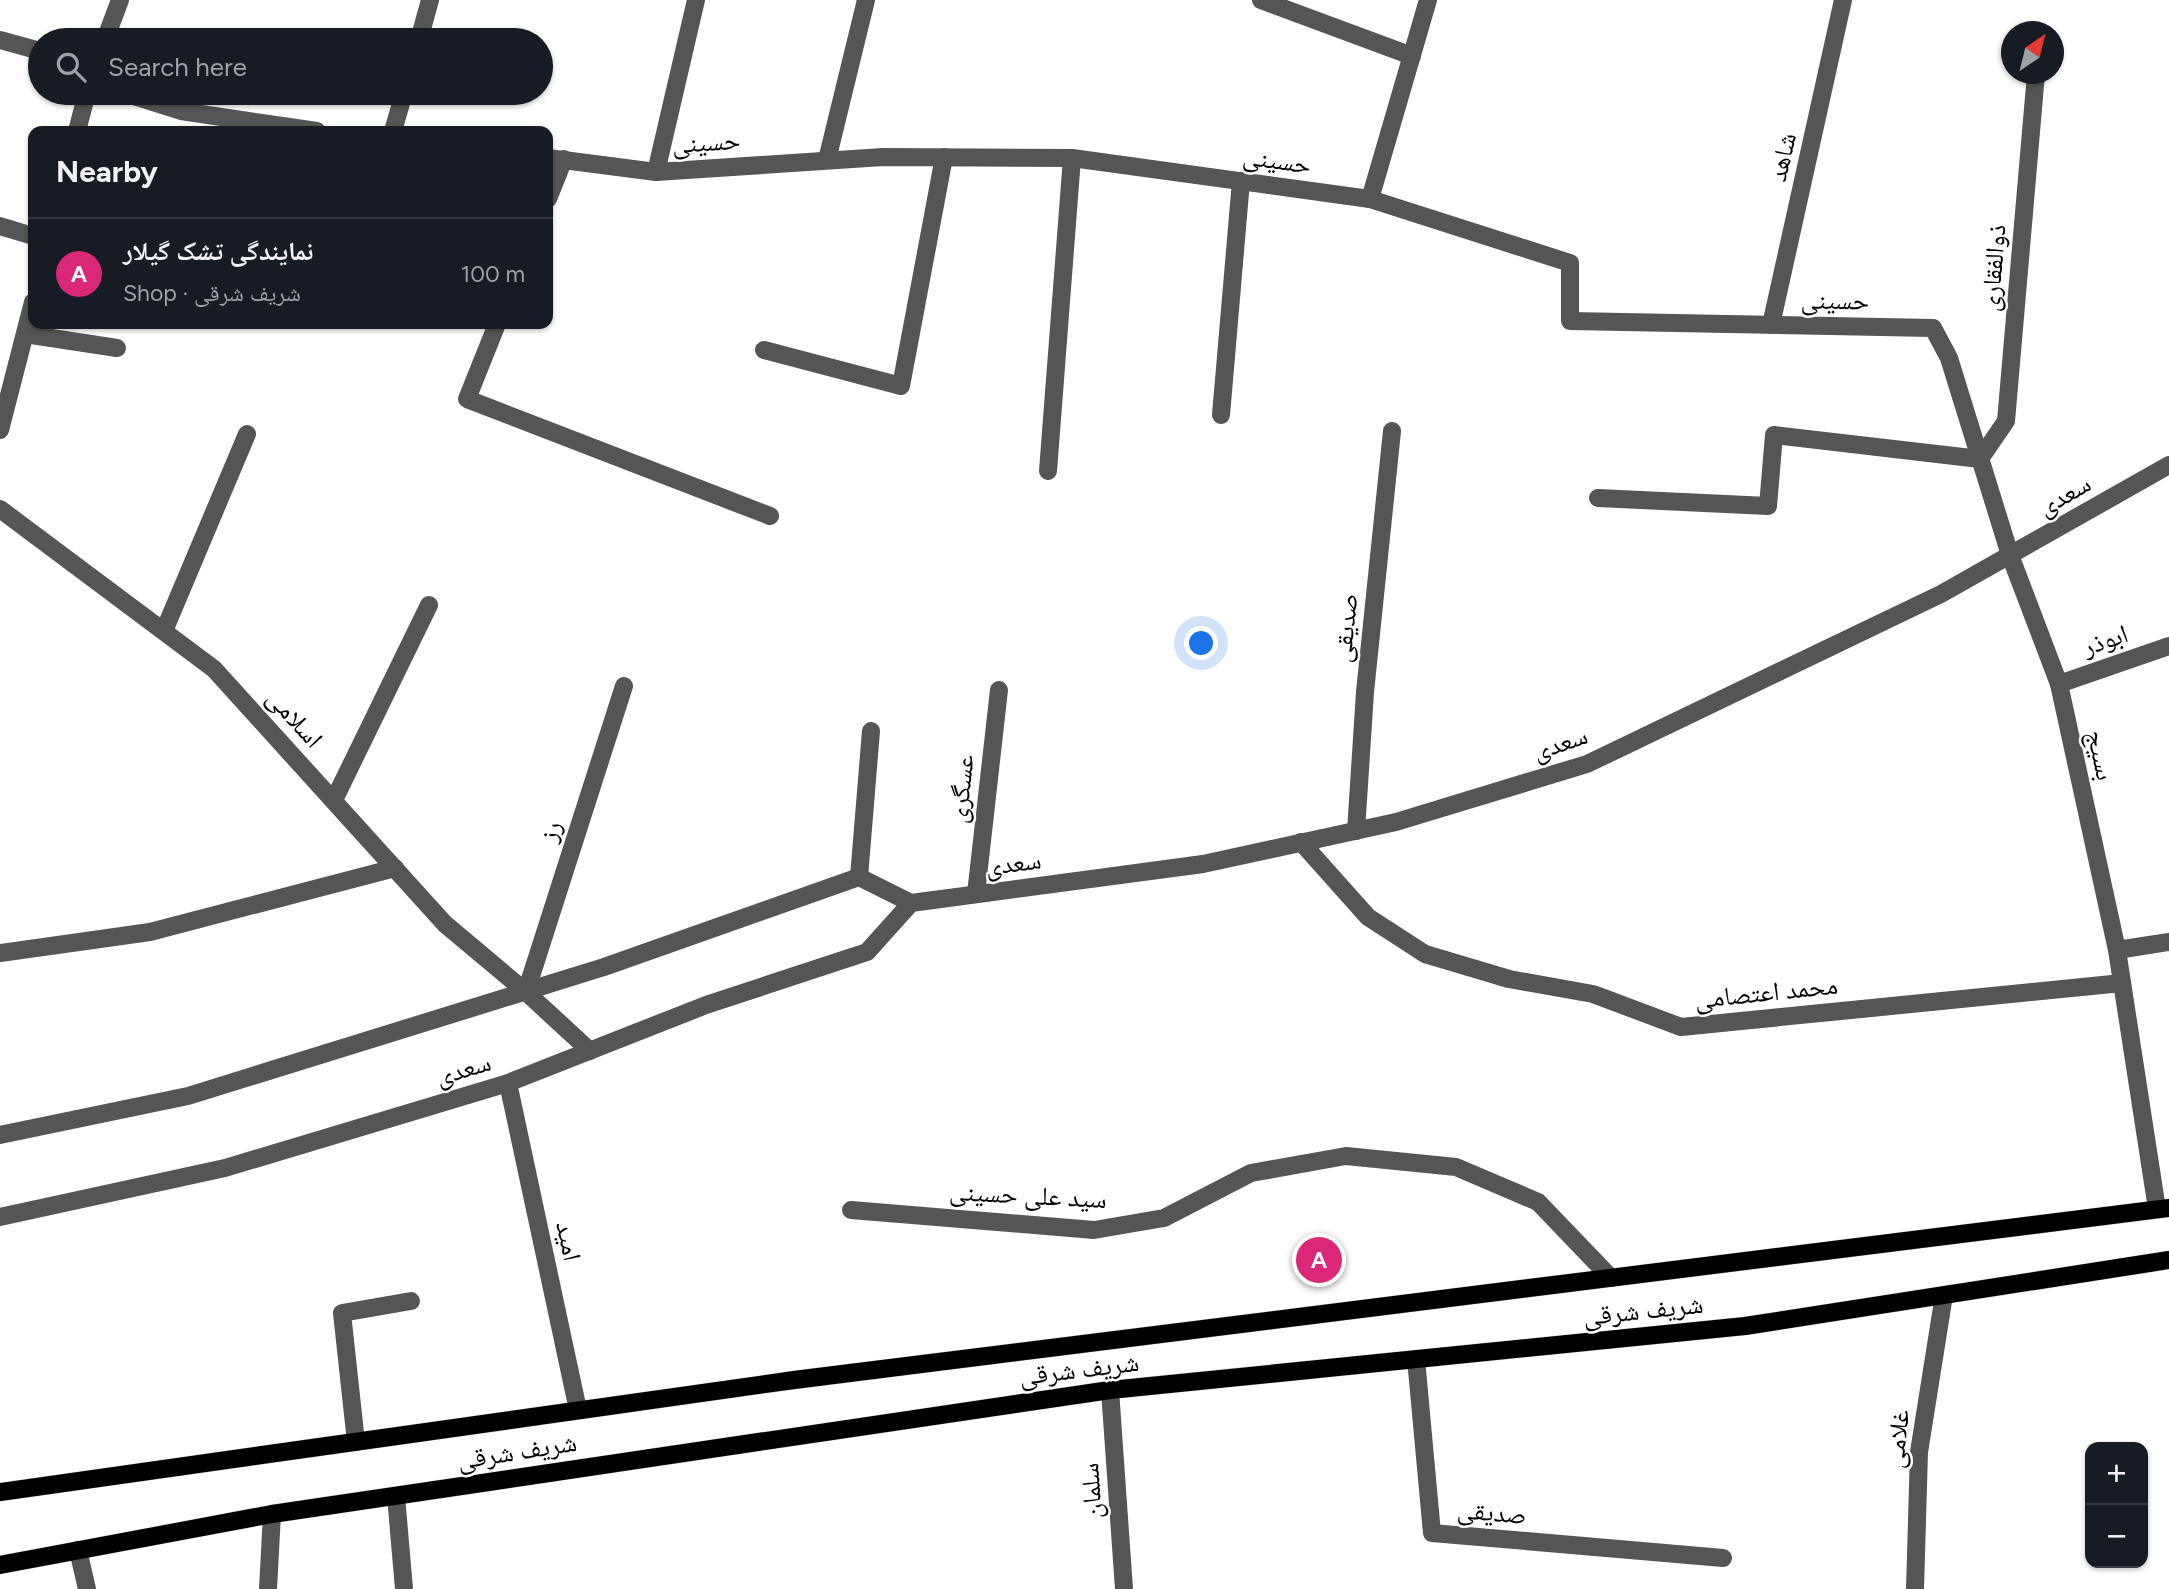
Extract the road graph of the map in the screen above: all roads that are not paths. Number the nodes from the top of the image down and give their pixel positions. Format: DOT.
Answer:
graph roads {
  1 [pos="120,0"];
  2 [pos="430,0"];
  3 [pos="696,0"];
  4 [pos="866,0"];
  5 [pos="1261,0"];
  6 [pos="1429,0"];
  7 [pos="1843,0"];
  8 [pos="110,28"];
  9 [pos="422,28"];
  10 [pos="0,40"];
  11 [pos="28,48"];
  12 [pos="1412,56"];
  13 [pos="2035,84"];
  14 [pos="84,105"];
  15 [pos="164,105"];
  16 [pos="401,105"];
  17 [pos="78,126"];
  18 [pos="285,126"];
  19 [pos="394,126"];
  20 [pos="944,157"];
  21 [pos="1072,158"];
  22 [pos="556,159"];
  23 [pos="827,160"];
  24 [pos="656,172"];
  25 [pos="1241,181"];
  26 [pos="1370,199"];
  27 [pos="0,226"];
  28 [pos="28,234"];
  29 [pos="28,322"];
  30 [pos="1771,325"];
  31 [pos="1933,328"];
  32 [pos="495,329"];
  33 [pos="25,334"];
  34 [pos="117,348"];
  35 [pos="764,350"];
  36 [pos="1221,415"];
  37 [pos="0,430"];
  38 [pos="1392,431"];
  39 [pos="247,433"];
  40 [pos="1980,459"];
  41 [pos="2169,465"];
  42 [pos="1048,471"];
  43 [pos="1598,498"];
  44 [pos="0,509"];
  45 [pos="770,516"];
  46 [pos="2010,555"];
  47 [pos="429,605"];
  48 [pos="164,631"];
  49 [pos="2169,646"];
  50 [pos="2059,684"];
  51 [pos="624,686"];
  52 [pos="999,690"];
  53 [pos="871,731"];
  54 [pos="334,800"];
  55 [pos="1356,831"];
  56 [pos="1301,842"];
  57 [pos="395,868"];
  58 [pos="859,877"];
  59 [pos="976,894"];
  60 [pos="911,903"];
  61 [pos="2169,942"];
  62 [pos="2117,950"];
  63 [pos="0,953"];
  64 [pos="2122,983"];
  65 [pos="526,992"];
  66 [pos="590,1051"];
  67 [pos="508,1083"];
  68 [pos="0,1135"];
  69 [pos="2163,1208"];
  70 [pos="851,1210"];
  71 [pos="0,1217"];
  72 [pos="2168,1263"];
  73 [pos="1611,1278"];
  74 [pos="1944,1295"];
  75 [pos="411,1301"];
  76 [pos="1416,1359"];
  77 [pos="1110,1390"];
  78 [pos="578,1410"];
  79 [pos="355,1442"];
  80 [pos="0,1492"];
  81 [pos="396,1496"];
  82 [pos="272,1514"];
  83 [pos="78,1550"];
  84 [pos="1723,1558"];
  85 [pos="0,1565"];
  86 [pos="87,1589"];
  87 [pos="268,1589"];
  88 [pos="404,1589"];
  89 [pos="1124,1589"];
  90 [pos="1915,1589"];
  1 -- 8 [label="street"];
  2 -- 9 [label="street"];
  3 -- 24 [label="street"];
  4 -- 23 [label="street"];
  5 -- 12 [label="street"];
  6 -- 12 [label="street"];
  7 -- 30 [label="street, شاهد"];
  10 -- 11 [label="street"];
  12 -- 26 [label="street"];
  13 -- 40 [label="street, ذوالفقاری"];
  14 -- 17 [label="street"];
  15 -- 18 [label="street"];
  16 -- 19 [label="street"];
  20 -- 21 [label="street, حسینی"];
  20 -- 23 [label="street, حسینی"];
  20 -- 35 [label="street"];
  21 -- 25 [label="street, حسینی"];
  21 -- 42 [label="street"];
  22 -- 24 [label="street, حسینی"];
  23 -- 24 [label="street, حسینی"];
  25 -- 26 [label="street, حسینی"];
  25 -- 36 [label="street"];
  26 -- 30 [label="street, حسینی"];
  27 -- 28 [label="street"];
  29 -- 33 [label="street"];
  30 -- 31 [label="street, حسینی"];
  31 -- 40 [label="street, بسیج"];
  32 -- 45 [label="street"];
  33 -- 34 [label="street"];
  33 -- 37 [label="street"];
  38 -- 55 [label="street, صدیقی"];
  39 -- 48 [label="street"];
  40 -- 43 [label="street"];
  40 -- 46 [label="street, بسیج"];
  41 -- 46 [label="street, سعدی"];
  44 -- 48 [label="street, اسلامی"];
  46 -- 50 [label="street, بسیج"];
  46 -- 55 [label="street, سعدی"];
  47 -- 54 [label="street"];
  48 -- 54 [label="street, اسلامی"];
  49 -- 50 [label="street, ابوذر"];
  50 -- 62 [label="street, بسیج"];
  51 -- 65 [label="street, رز"];
  52 -- 59 [label="street, عسگری"];
  53 -- 58 [label="street"];
  54 -- 57 [label="street, اسلامی"];
  55 -- 56 [label="street, سعدی"];
  56 -- 59 [label="street, سعدی"];
  56 -- 64 [label="street, محمد اعتصامی"];
  57 -- 63 [label="street"];
  57 -- 65 [label="street, اسلامی"];
  58 -- 60 [label="street"];
  58 -- 65 [label="street, سعدی"];
  59 -- 60 [label="street, سعدی"];
  60 -- 66 [label="street, سعدی"];
  61 -- 62 [label="street"];
  62 -- 64 [label="street, بسیج"];
  64 -- 69 [label="street, بسیج"];
  65 -- 66 [label="street, اسلامی"];
  65 -- 68 [label="street, سعدی"];
  66 -- 67 [label="street, سعدی"];
  67 -- 71 [label="street, سعدی"];
  67 -- 78 [label="street, امید"];
  69 -- 73 [label="main road, شریف شرقی"];
  70 -- 73 [label="street, سید علی حسینی"];
  72 -- 74 [label="main road, شریف شرقی"];
  73 -- 78 [label="main road, شریف شرقی"];
  74 -- 76 [label="main road, شریف شرقی"];
  74 -- 90 [label="street, غلامی"];
  75 -- 79 [label="street"];
  76 -- 77 [label="main road, شریف شرقی"];
  76 -- 84 [label="street, صدیقی"];
  77 -- 81 [label="main road, شریف شرقی"];
  77 -- 89 [label="street, سلمان"];
  78 -- 79 [label="main road, شریف شرقی"];
  79 -- 80 [label="main road, شریف شرقی"];
  81 -- 82 [label="main road, شریف شرقی"];
  81 -- 88 [label="street"];
  82 -- 83 [label="main road, شریف شرقی"];
  82 -- 87 [label="street"];
  83 -- 85 [label="main road, شریف شرقی"];
  83 -- 86 [label="street"];
}
